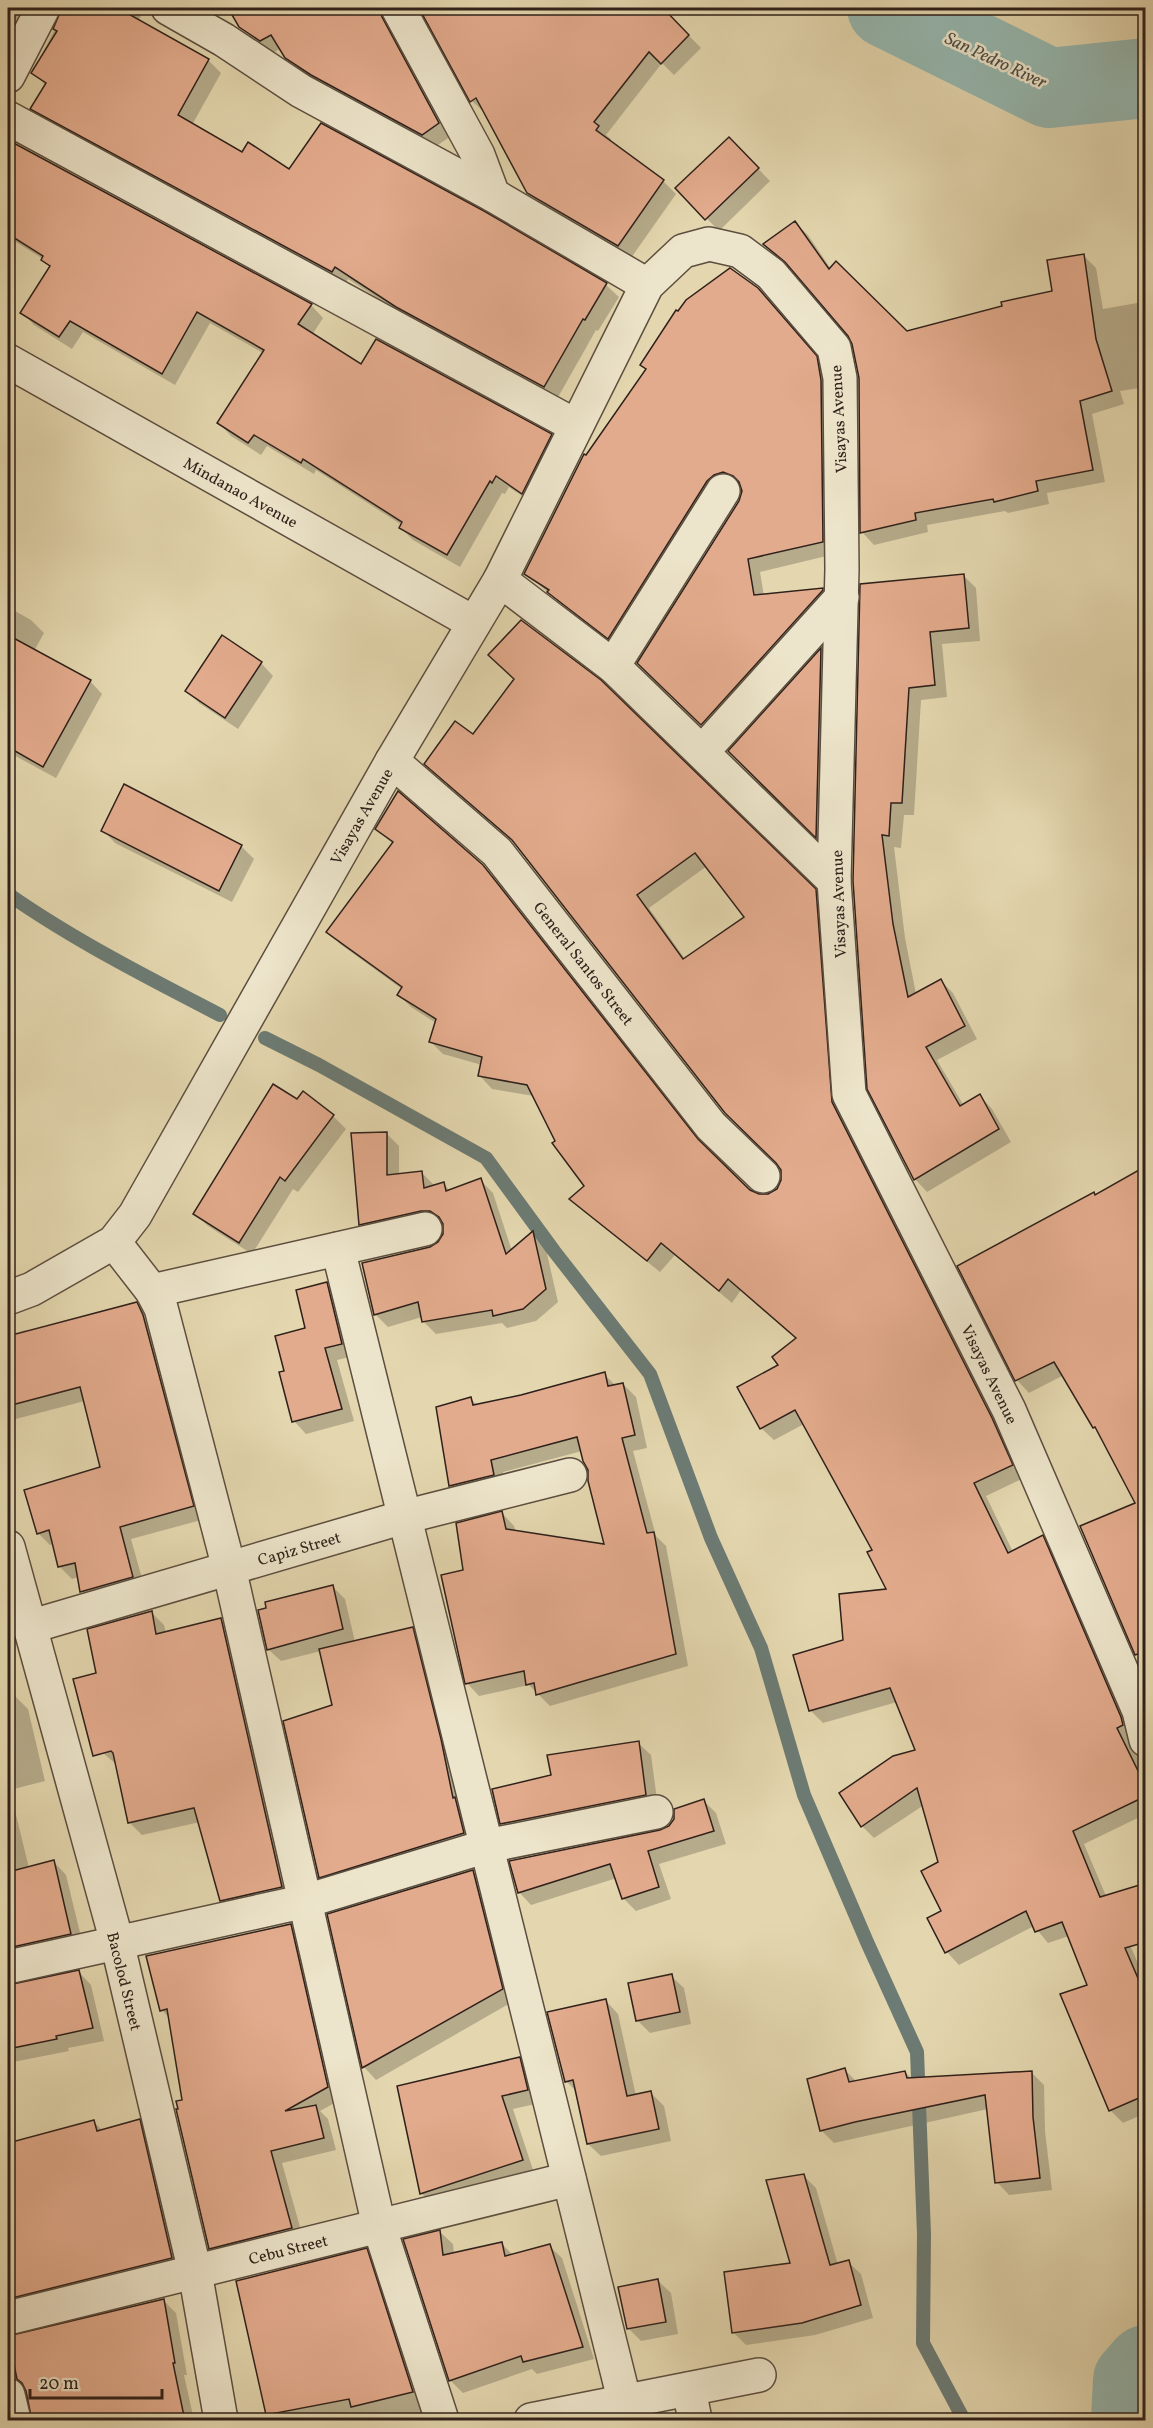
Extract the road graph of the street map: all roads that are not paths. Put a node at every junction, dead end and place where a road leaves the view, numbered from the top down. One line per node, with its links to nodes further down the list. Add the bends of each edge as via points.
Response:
1 (43, 8): 6 (street)
2 (168, 8): 5 (street)
3 (207, 8): 5 (street)
4 (398, 8): 8 (street, via 478,155)
5 (224, 40): 8 (street, via 301,91)
6 (8, 76)
7 (8, 118): 11 (street)
8 (493, 195): 9 (street)
9 (647, 285): 11 (street, Visayas Avenue); 14 (street, Visayas Avenue, via 683,251 709,244 740,251 771,274 834,348 840,378)
10 (8, 361): 15 (street, Mindanao Avenue)
11 (576, 426): 13 (street, Visayas Avenue)
12 (723, 490): 16 (street)
13 (500, 580): 15 (street, Visayas Avenue); 16 (street)
14 (842, 597): 17 (street); 19 (street, Visayas Avenue)
15 (474, 623): 18 (street, Visayas Avenue)
16 (612, 666): 17 (street)
17 (702, 752): 19 (street)
18 (392, 761): 20 (street, General Santos Street, via 498,852 711,1126); 22 (street, Visayas Avenue, via 135,1215)
19 (834, 881): 31 (street, Visayas Avenue, via 849,1094 1009,1410 1139,1711)
20 (763, 1176)
21 (425, 1229): 23 (street)
22 (114, 1242): 24 (street); 25 (street, Visayas Avenue, via 32,1289)
23 (338, 1249): 24 (street); 27 (street)
24 (152, 1291): 29 (street, via 161,1308)
25 (8, 1298)
26 (570, 1475): 27 (street, Capiz Street)
27 (405, 1517): 29 (street, Capiz Street); 33 (street)
28 (8, 1548): 30 (street, Bacolod Street)
29 (229, 1568): 30 (street, Capiz Street); 34 (street)
30 (29, 1627): 35 (street, Bacolod Street)
31 (1146, 1740)
32 (656, 1812): 33 (street)
33 (487, 1846): 34 (street); 37 (street)
34 (306, 1901): 35 (street); 38 (street)
35 (117, 1942): 36 (street); 39 (street, Bacolod Street)
36 (8, 1966)
37 (569, 2179): 38 (street, Cebu Street); 43 (street)
38 (379, 2226): 39 (street, Cebu Street); 48 (street)
39 (195, 2272): 40 (street, Cebu Street); 47 (street, Bacolod Street)
40 (8, 2318)
41 (759, 2375): 44 (street)
42 (8, 2395): 46 (street)
43 (625, 2403): 44 (street); 45 (street)
44 (692, 2405)
45 (532, 2420)
46 (14, 2421)
47 (221, 2421)
48 (442, 2421)

